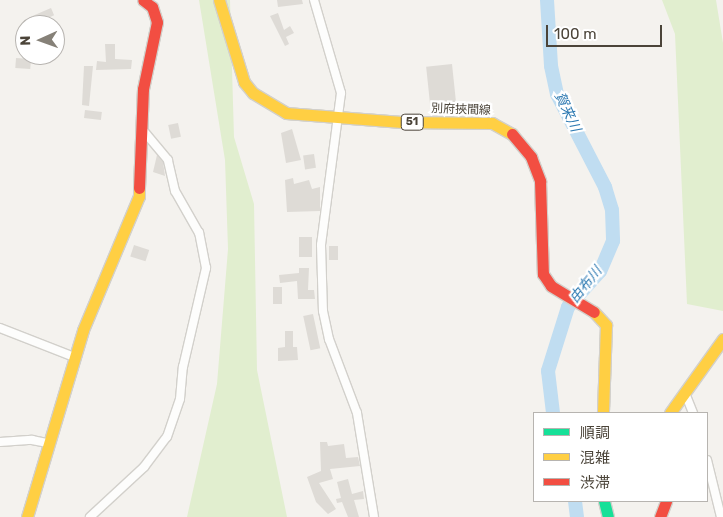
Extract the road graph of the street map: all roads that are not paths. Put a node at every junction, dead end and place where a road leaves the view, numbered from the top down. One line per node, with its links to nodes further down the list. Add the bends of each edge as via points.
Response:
1 (143, 0): 5 (main road, via 152,7 158,22 143,89)
2 (218, 0): 4 (main road, 別府挾間線 / 51, via 241,74 253,93 294,115)
3 (314, 0): 4 (street, via 341,93)
4 (340, 117): 10 (main road, 別府挾間線 / 51, via 402,122 492,123 513,134 531,157 540,181 542,269 551,286 600,315 607,332); 20 (street, via 324,221 320,276 329,339 357,414)
5 (142, 130): 8 (main road, via 139,196); 19 (street, via 168,160 175,191 199,233 206,268 183,367 180,399 167,437 144,467)
6 (0, 328): 8 (street)
7 (723, 339): 9 (main road)
8 (74, 357): 14 (main road)
9 (685, 393): 11 (main road); 12 (street)
10 (603, 412)
11 (671, 412)
12 (693, 412)
13 (0, 442): 14 (street, via 32,440)
14 (48, 443): 18 (main road)
15 (708, 464): 23 (street)
16 (604, 502): 21 (main road)
17 (666, 502): 22 (main road)
18 (27, 517)
19 (90, 517)
20 (374, 517)
21 (608, 517)
22 (660, 517)
23 (721, 517)

